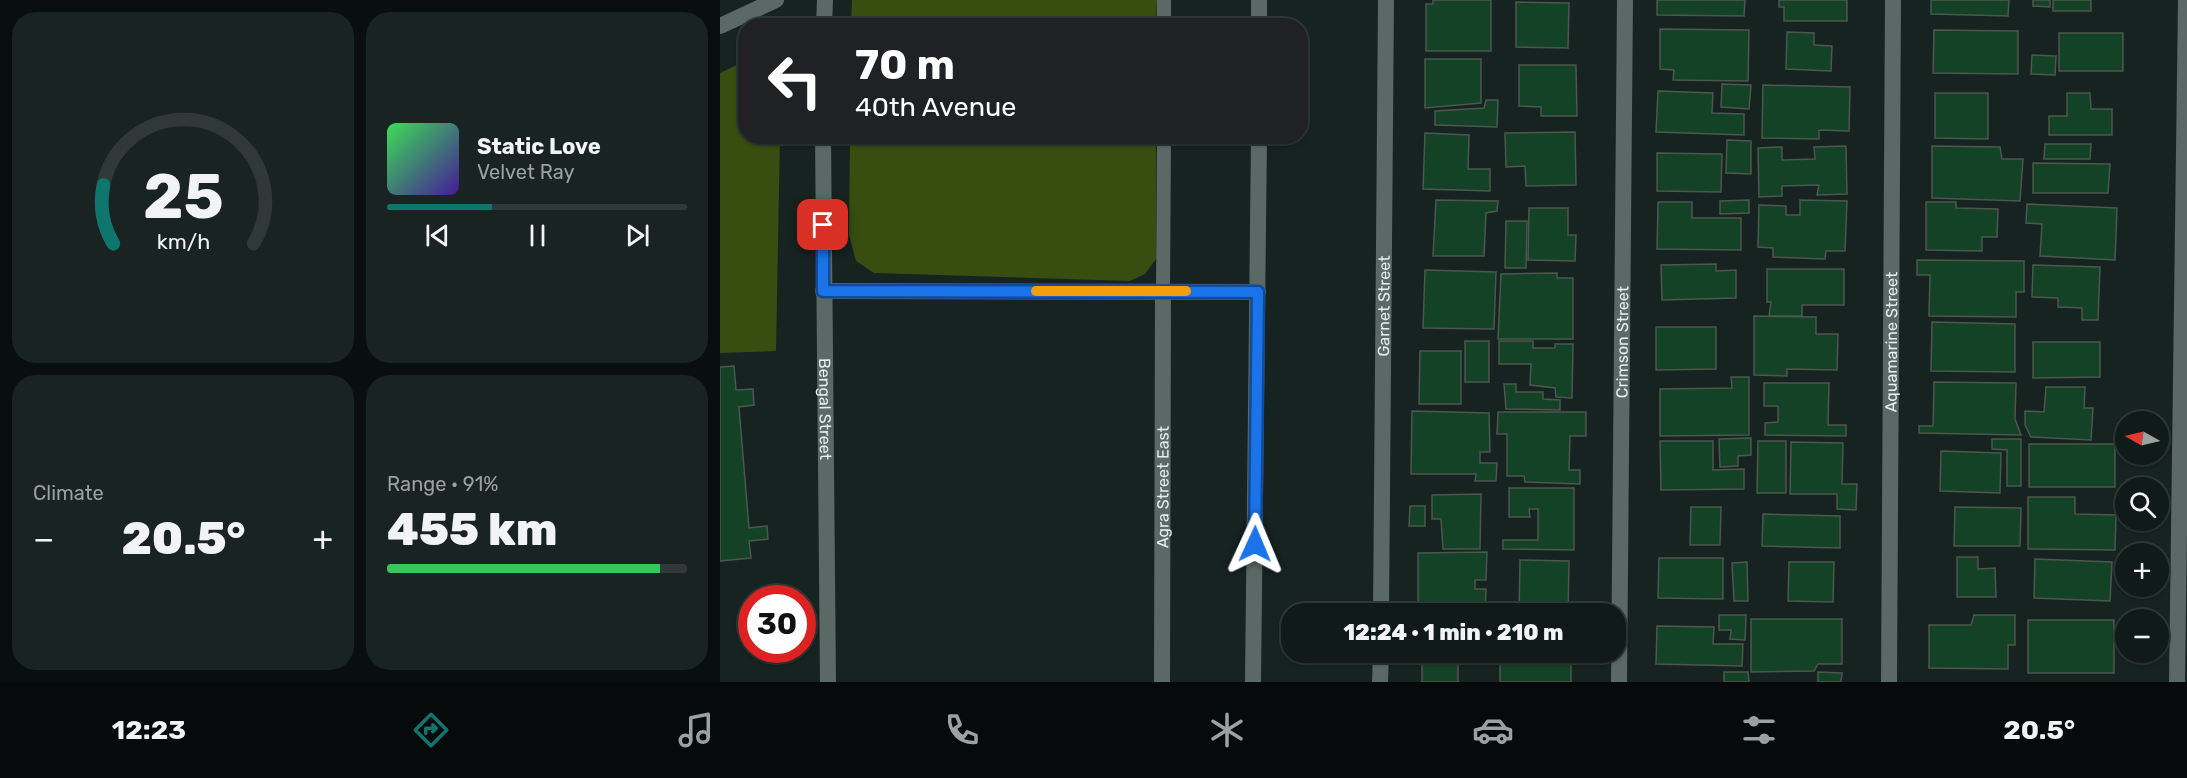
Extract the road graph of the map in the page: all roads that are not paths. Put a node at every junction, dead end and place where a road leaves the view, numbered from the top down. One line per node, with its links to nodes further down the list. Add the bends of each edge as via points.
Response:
1 (776, 0): 9 (street)
2 (825, 0): 10 (street)
3 (1164, 0): 11 (lane)
4 (1259, 0): 12 (street)
5 (1386, 0): 21 (street, Garnet Street)
6 (1625, 0): 27 (street, Crimson Street)
7 (1893, 0): 28 (street, Aquamarine Street)
8 (2186, 0): 20 (street)
9 (755, 4): 13 (street)
10 (824, 18)
11 (1164, 18)
12 (1259, 18)
13 (720, 26)
14 (823, 144): 17 (street, Bengal Street)
15 (1164, 144): 18 (lane)
16 (1259, 144): 19 (street)
17 (823, 291): 18 (street); 23 (street, Bengal Street)
18 (1163, 291): 19 (street); 24 (street, Agra Street East)
19 (1258, 292): 25 (street)
20 (2183, 475): 29 (street)
21 (1381, 603)
22 (1381, 663): 26 (street)
23 (828, 682)
24 (1162, 682)
25 (1253, 682)
26 (1380, 682)
27 (1619, 682)
28 (1889, 682)
29 (2177, 682)

